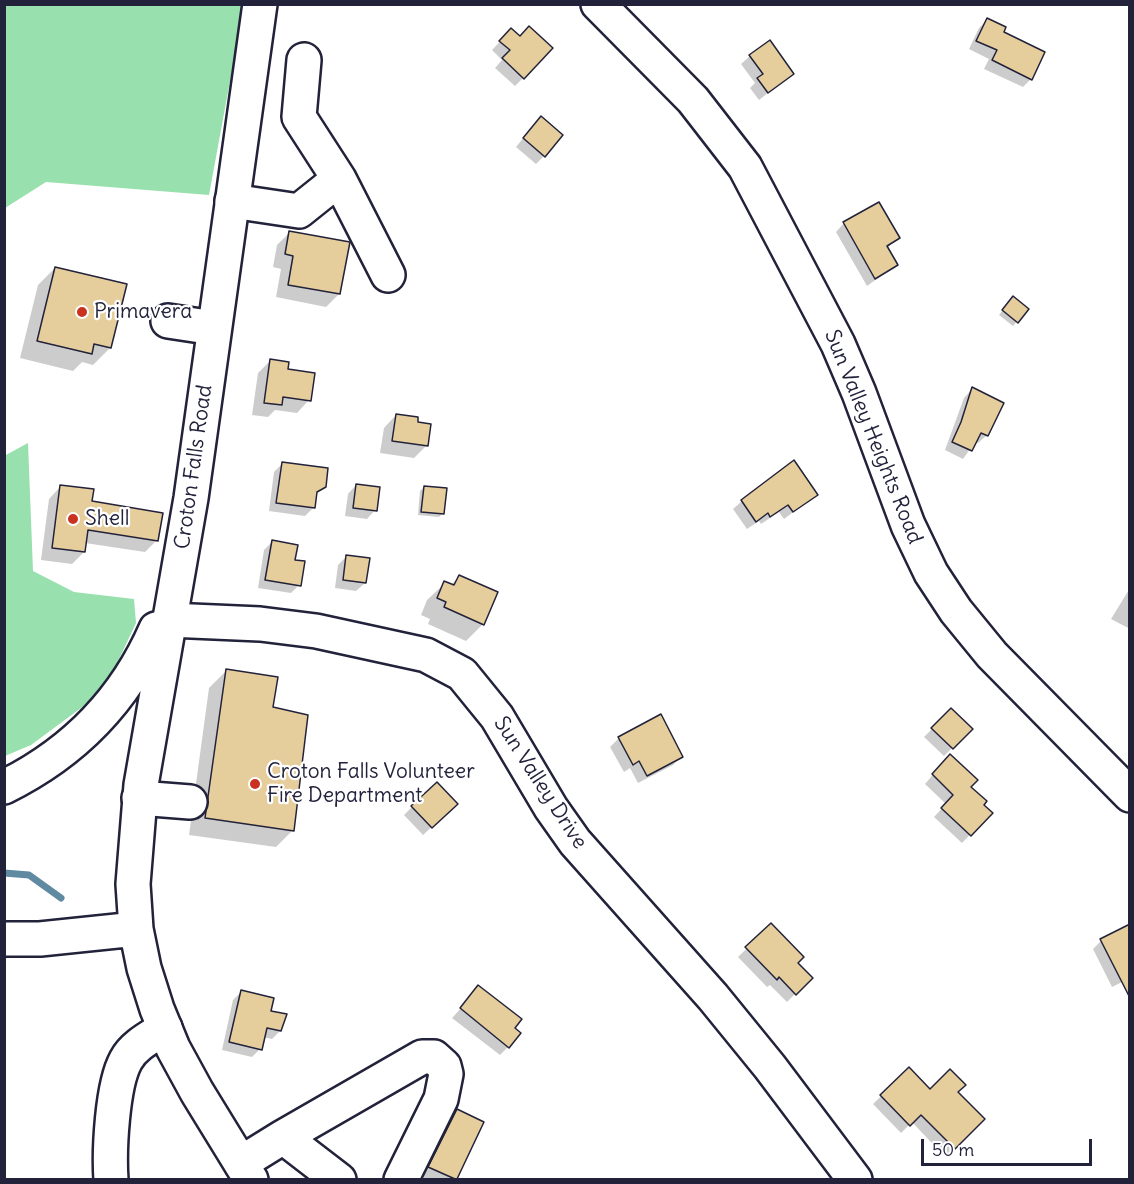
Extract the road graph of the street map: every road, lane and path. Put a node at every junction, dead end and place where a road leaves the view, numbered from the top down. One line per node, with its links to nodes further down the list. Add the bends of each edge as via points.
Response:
1 (260, 4): 5 (street, Croton Falls Road)
2 (598, 4): 12 (street, Sun Valley Heights Road, via 693,100 745,167 838,344 908,525 931,573 956,611 992,655)
3 (304, 60): 4 (street, via 299,117)
4 (339, 179): 5 (street, via 299,211); 6 (street)
5 (232, 201): 8 (street, Croton Falls Road)
6 (388, 274)
7 (168, 321): 8 (street)
8 (214, 328): 9 (street, Croton Falls Road)
9 (178, 571): 10 (street, Croton Falls Road); 11 (street, via 155,631 135,671 112,704 55,757)
10 (169, 620): 13 (street, Croton Falls Road); 23 (street, Sun Valley Drive, via 316,631 426,655 462,674 497,717 576,842 713,997)
11 (4, 788)
12 (1130, 795)
13 (139, 798): 14 (street); 15 (street, Croton Falls Road, via 133,884)
14 (190, 802)
15 (136, 929): 16 (street); 17 (street, Croton Falls Road, via 144,968)
16 (4, 939)
17 (165, 1028): 19 (street, Croton Falls Road, via 197,1092); 20 (street, via 136,1047 126,1060 118,1084)
18 (283, 1137): 19 (street); 21 (street); 22 (street, via 422,1058 434,1057 444,1066 445,1086)
19 (246, 1172)
20 (111, 1179)
21 (339, 1179)
22 (401, 1179)
23 (855, 1179)

